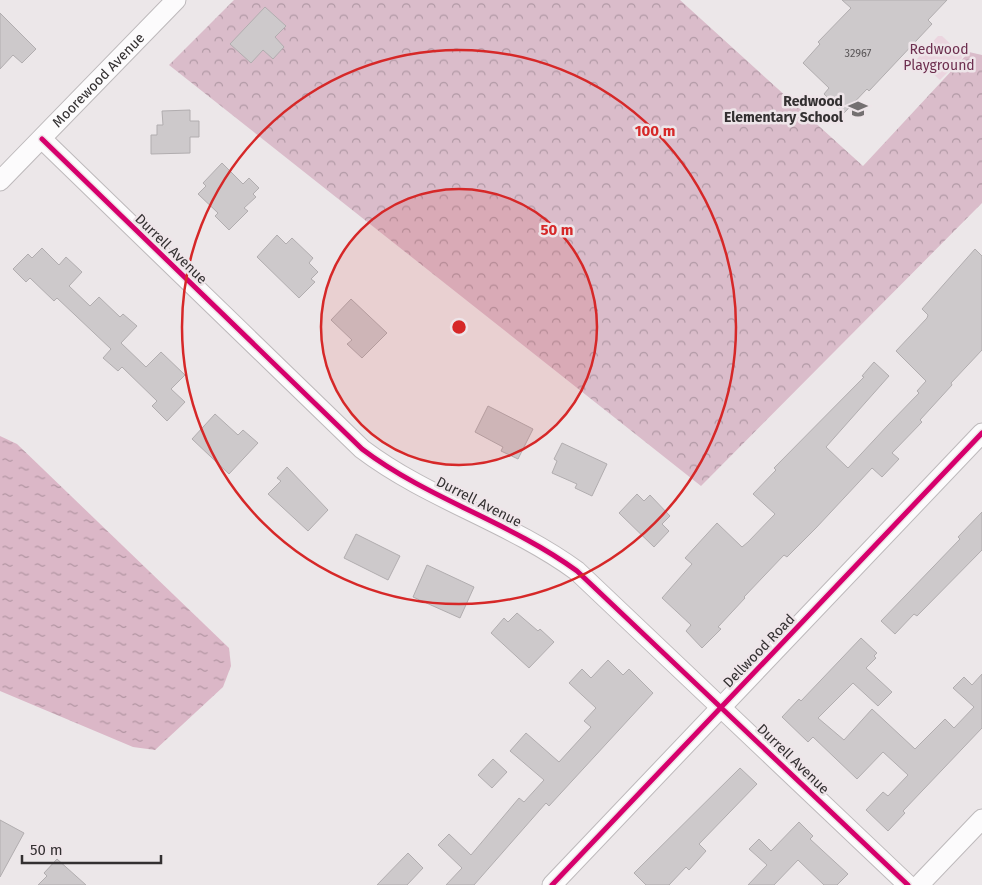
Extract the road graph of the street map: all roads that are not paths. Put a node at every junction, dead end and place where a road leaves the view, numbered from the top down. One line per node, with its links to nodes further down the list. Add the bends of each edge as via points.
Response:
1 (176, 0): 2 (street, Moorewood Avenue)
2 (42, 138): 3 (street, Moorewood Avenue); 5 (street, Durrell Avenue, via 362,449 401,476 527,539 577,571)
3 (0, 181)
4 (982, 433): 5 (street, Dellwood Road)
5 (721, 706): 7 (street, Dellwood Road); 8 (street, Durrell Avenue)
6 (982, 819): 9 (street)
7 (552, 885)
8 (908, 885)
9 (919, 885)

